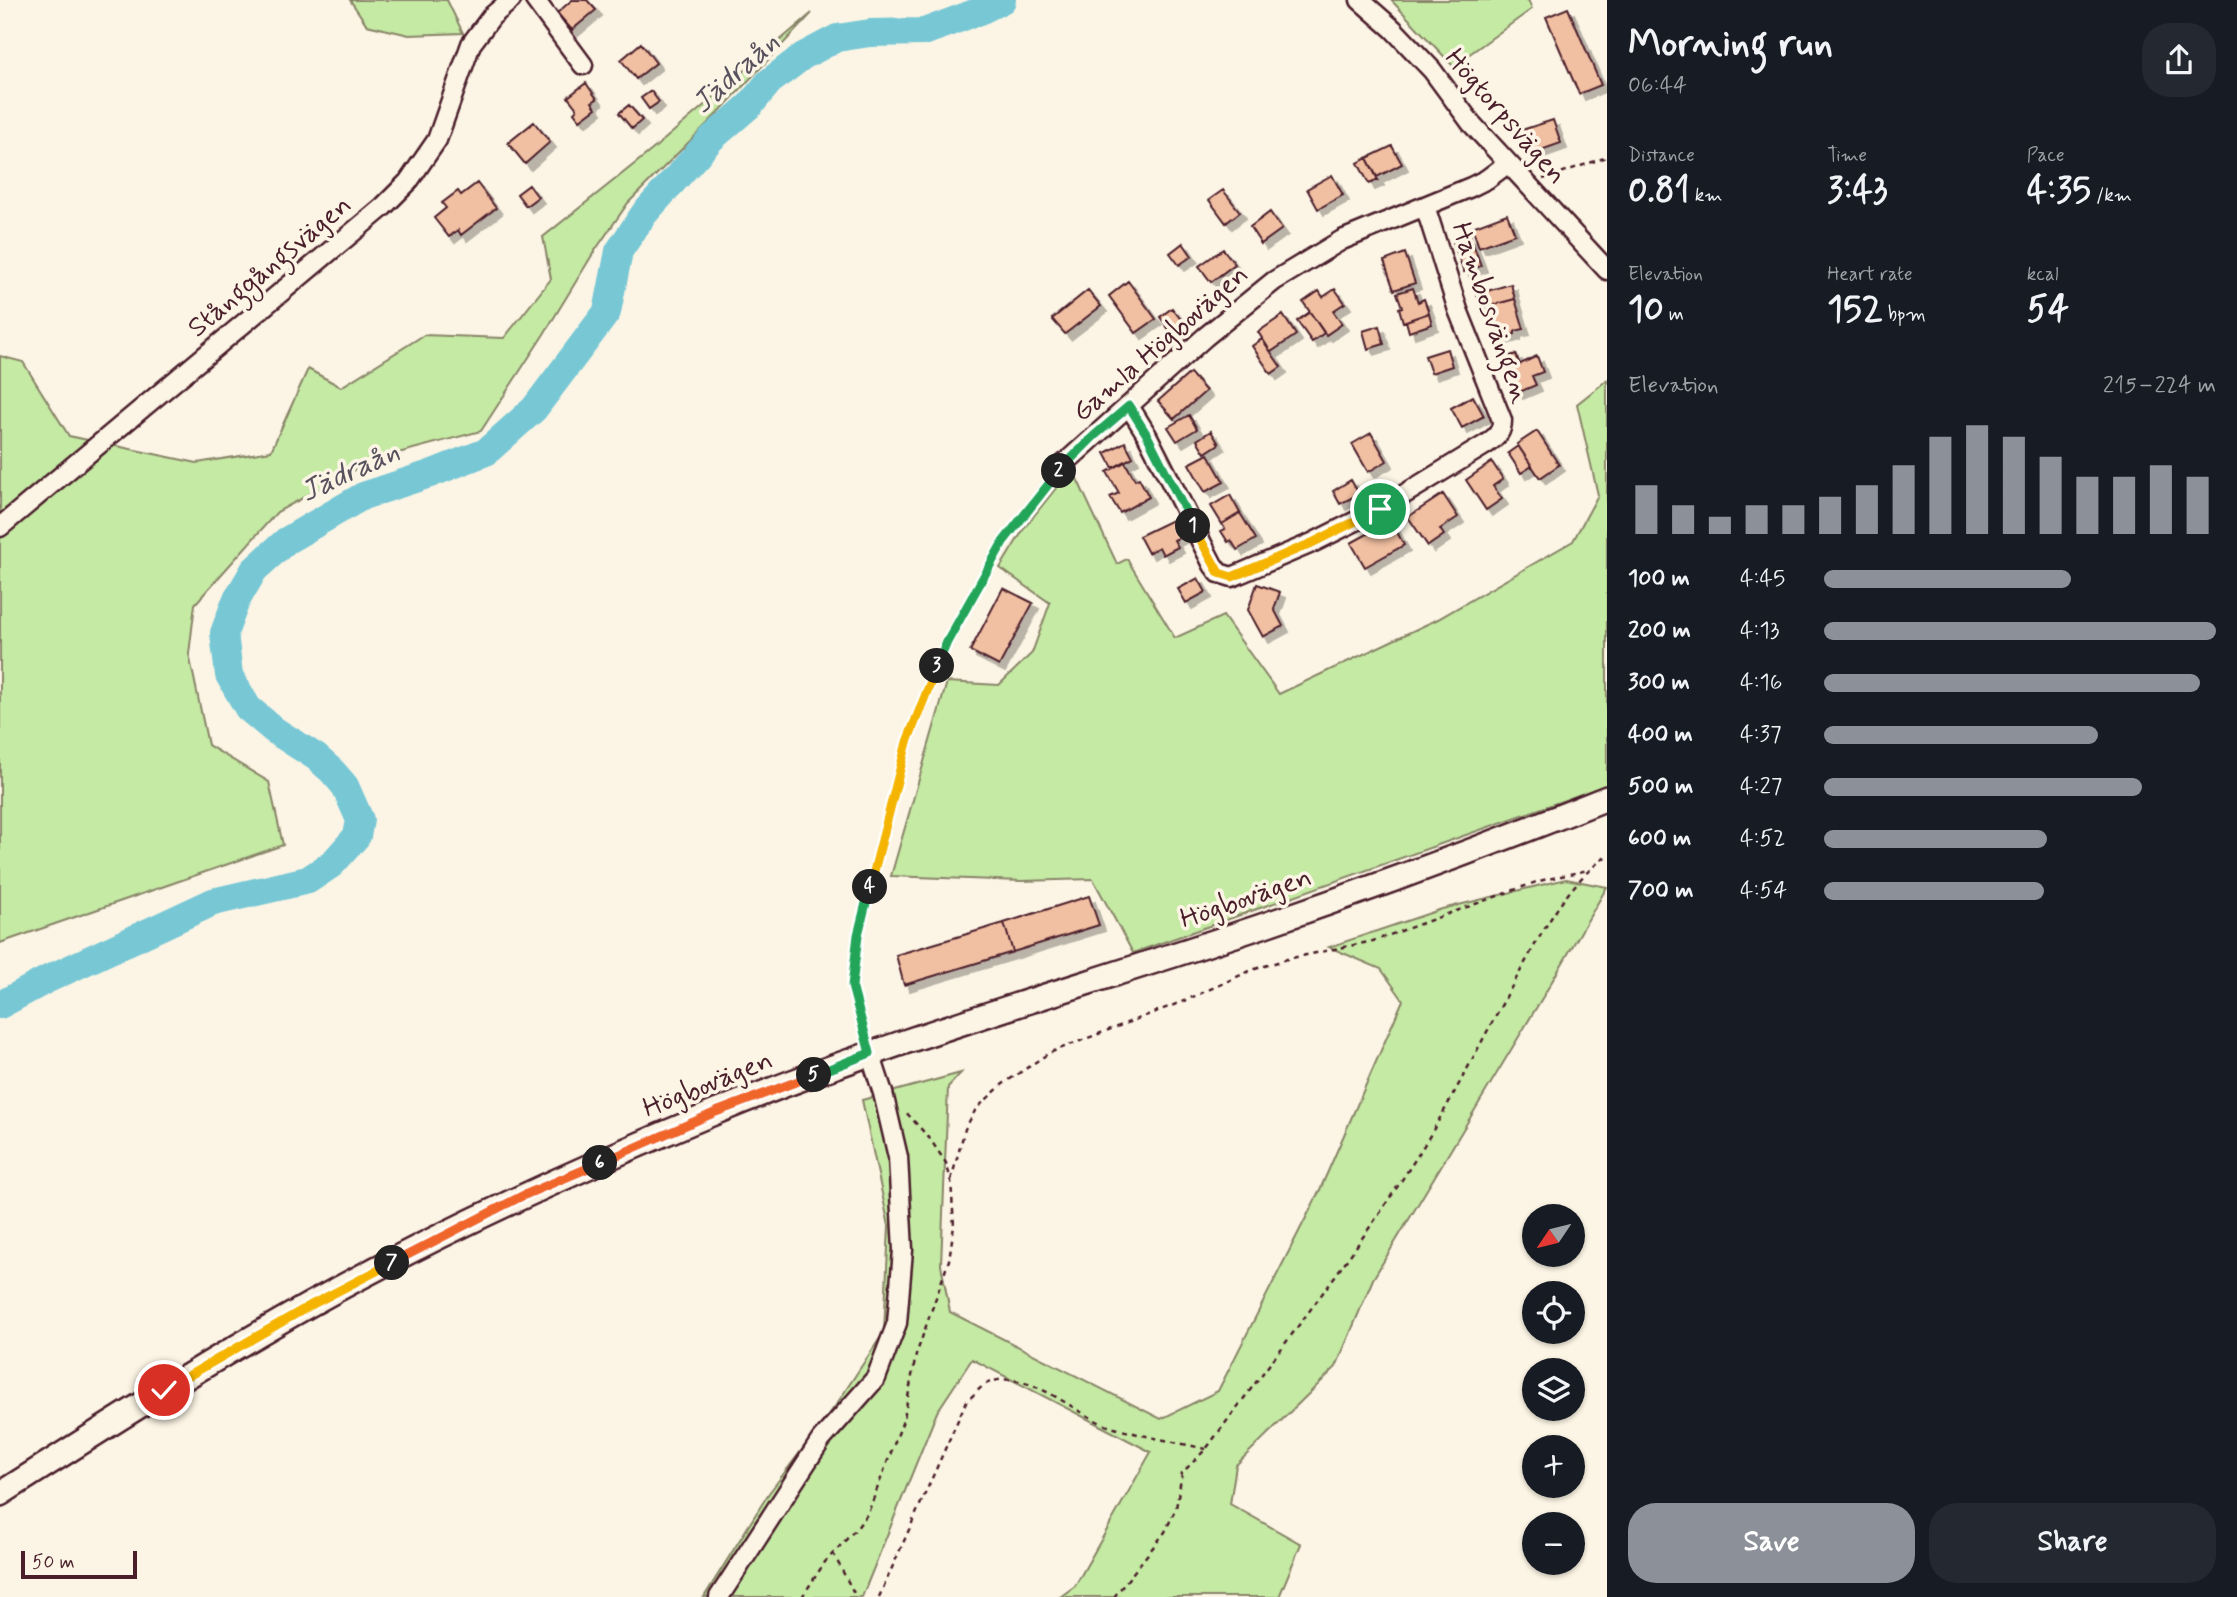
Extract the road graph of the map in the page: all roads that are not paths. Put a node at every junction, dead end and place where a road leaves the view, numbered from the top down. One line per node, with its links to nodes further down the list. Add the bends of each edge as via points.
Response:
1 (511, 0): 11 (street, Stånggångsvägen, via 471,44 437,140 408,182)
2 (535, 0): 4 (street)
3 (1360, 0): 5 (street, Högtorpsvägen, via 1432,70)
4 (583, 65)
5 (1507, 164): 6 (street, Gamla Högbovägen, via 1487,179); 7 (street, Högtorpsvägen)
6 (1425, 206): 9 (street, Gamla Högbovägen, via 1342,240 1274,281); 9 (street, Hambosvängen, via 1458,310 1502,420 1498,435 1485,445 1380,509 1312,543 1224,577 1213,565)
7 (1600, 251): 8 (street, Högtorpsvägen)
8 (1607, 271)
9 (1129, 406): 10 (street, Gamla Högbovägen)
10 (1065, 463)
11 (0, 527)
12 (1607, 798): 13 (main road, Högbovägen, via 1259,927)
13 (870, 1053): 14 (main road, Högbovägen, via 716,1112 522,1196 313,1304); 15 (street, via 898,1157 902,1250 898,1323 876,1378 821,1440)
14 (0, 1493)
15 (719, 1597)

